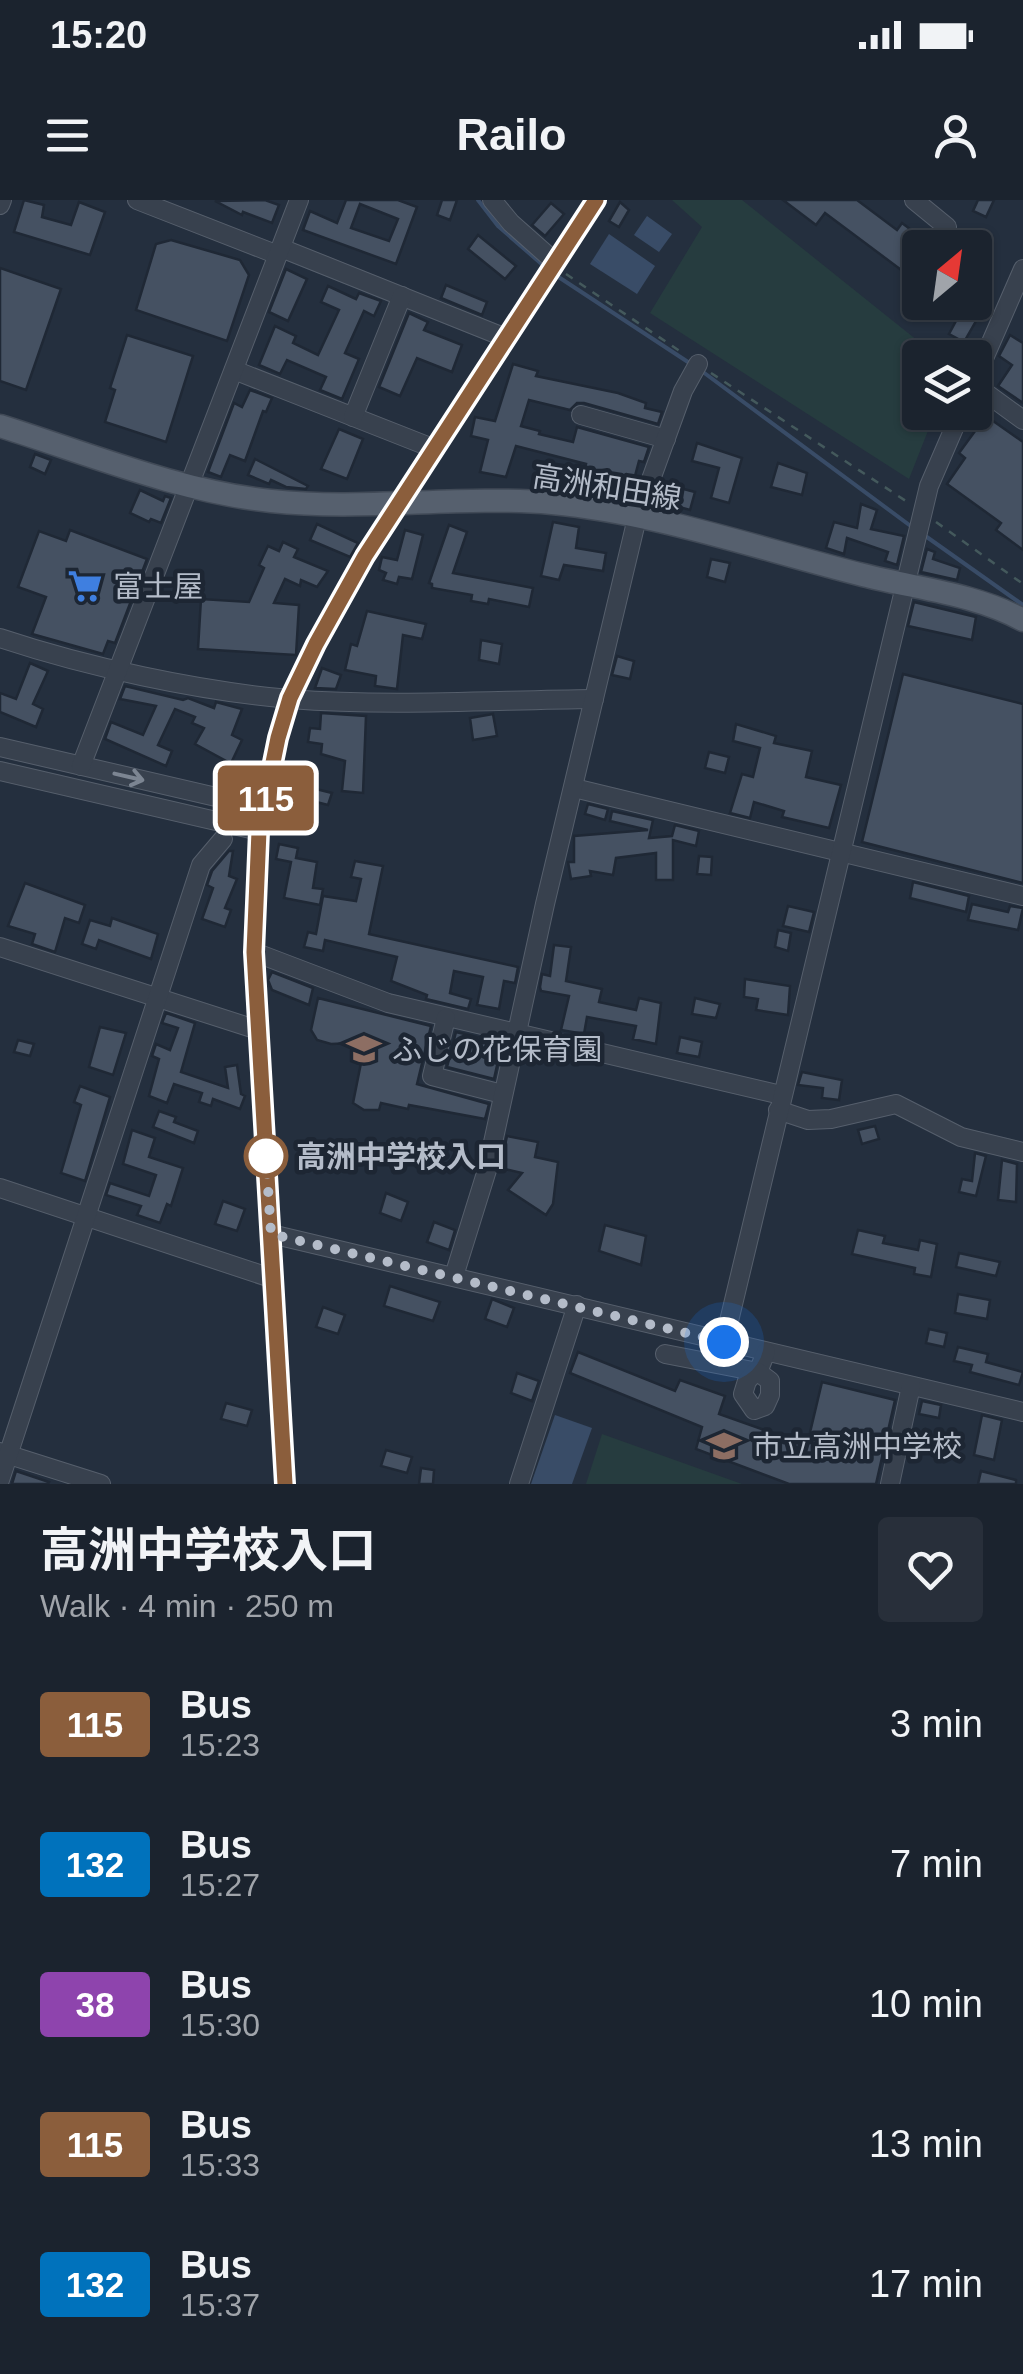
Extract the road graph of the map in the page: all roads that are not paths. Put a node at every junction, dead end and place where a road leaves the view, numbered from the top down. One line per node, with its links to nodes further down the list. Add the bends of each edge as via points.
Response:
1 (137, 200): 7 (street)
2 (300, 200): 7 (street)
3 (492, 200): 8 (street)
4 (596, 200): 8 (street)
5 (914, 200): 6 (street)
6 (947, 227)
7 (280, 251): 10 (street); 14 (street)
8 (558, 266): 11 (street)
9 (1023, 269): 12 (street)
10 (402, 296): 11 (street); 17 (street)
11 (506, 338): 22 (street)
12 (992, 342)
13 (698, 364): 21 (street)
14 (234, 370): 17 (street); 23 (street)
15 (992, 395): 18 (street)
16 (581, 415): 21 (street)
17 (352, 417): 22 (street)
18 (1023, 420)
19 (0, 426): 23 (main road, 高洲和田線)
20 (953, 430): 26 (street, via 928,486)
21 (666, 439): 25 (street)
22 (434, 449): 24 (street)
23 (190, 485): 24 (main road, 高洲和田線, via 269,502); 29 (street)
24 (398, 505): 25 (main road, 高洲和田線, via 550,503); 30 (street)
25 (638, 518): 26 (main road, 高洲和田線); 31 (street)
26 (904, 585): 27 (main road, 高洲和田線, via 972,597); 39 (street)
27 (1023, 620)
28 (0, 638): 29 (street)
29 (120, 669): 30 (street); 33 (street)
30 (290, 698): 31 (street); 36 (street)
31 (594, 698): 35 (street)
32 (0, 747): 33 (street)
33 (82, 766): 36 (street, one-way to 36)
34 (0, 771): 37 (street)
35 (574, 788): 39 (street); 46 (street)
36 (264, 808): 37 (street)
37 (259, 831): 42 (street)
38 (223, 839): 43 (street, via 201,865)
39 (840, 853): 40 (street); 48 (street)
40 (1023, 896)
41 (0, 947): 43 (street)
42 (254, 952): 44 (street); 45 (street)
43 (157, 999): 45 (street); 51 (street)
44 (446, 1018): 46 (street); 47 (street, via 432,1076)
45 (258, 1030): 52 (street)
46 (517, 1033): 47 (street); 48 (street)
47 (502, 1094): 53 (street)
48 (779, 1103): 49 (street, via 808,1120 896,1104 962,1137); 56 (street)
49 (1023, 1152)
50 (0, 1188): 51 (street)
51 (86, 1216): 54 (street); 61 (street)
52 (271, 1234): 53 (street); 54 (street)
53 (454, 1276): 55 (street)
54 (274, 1279): 64 (street)
55 (577, 1306): 56 (street); 65 (street)
56 (724, 1342): 57 (street)
57 (766, 1352): 58 (street, via 757,1372); 59 (street)
58 (665, 1354)
59 (911, 1386): 60 (street); 66 (street)
60 (1023, 1412)
61 (4, 1453): 62 (street); 63 (street)
62 (0, 1480)
63 (102, 1484)
64 (285, 1484)
65 (519, 1484)
66 (890, 1484)

